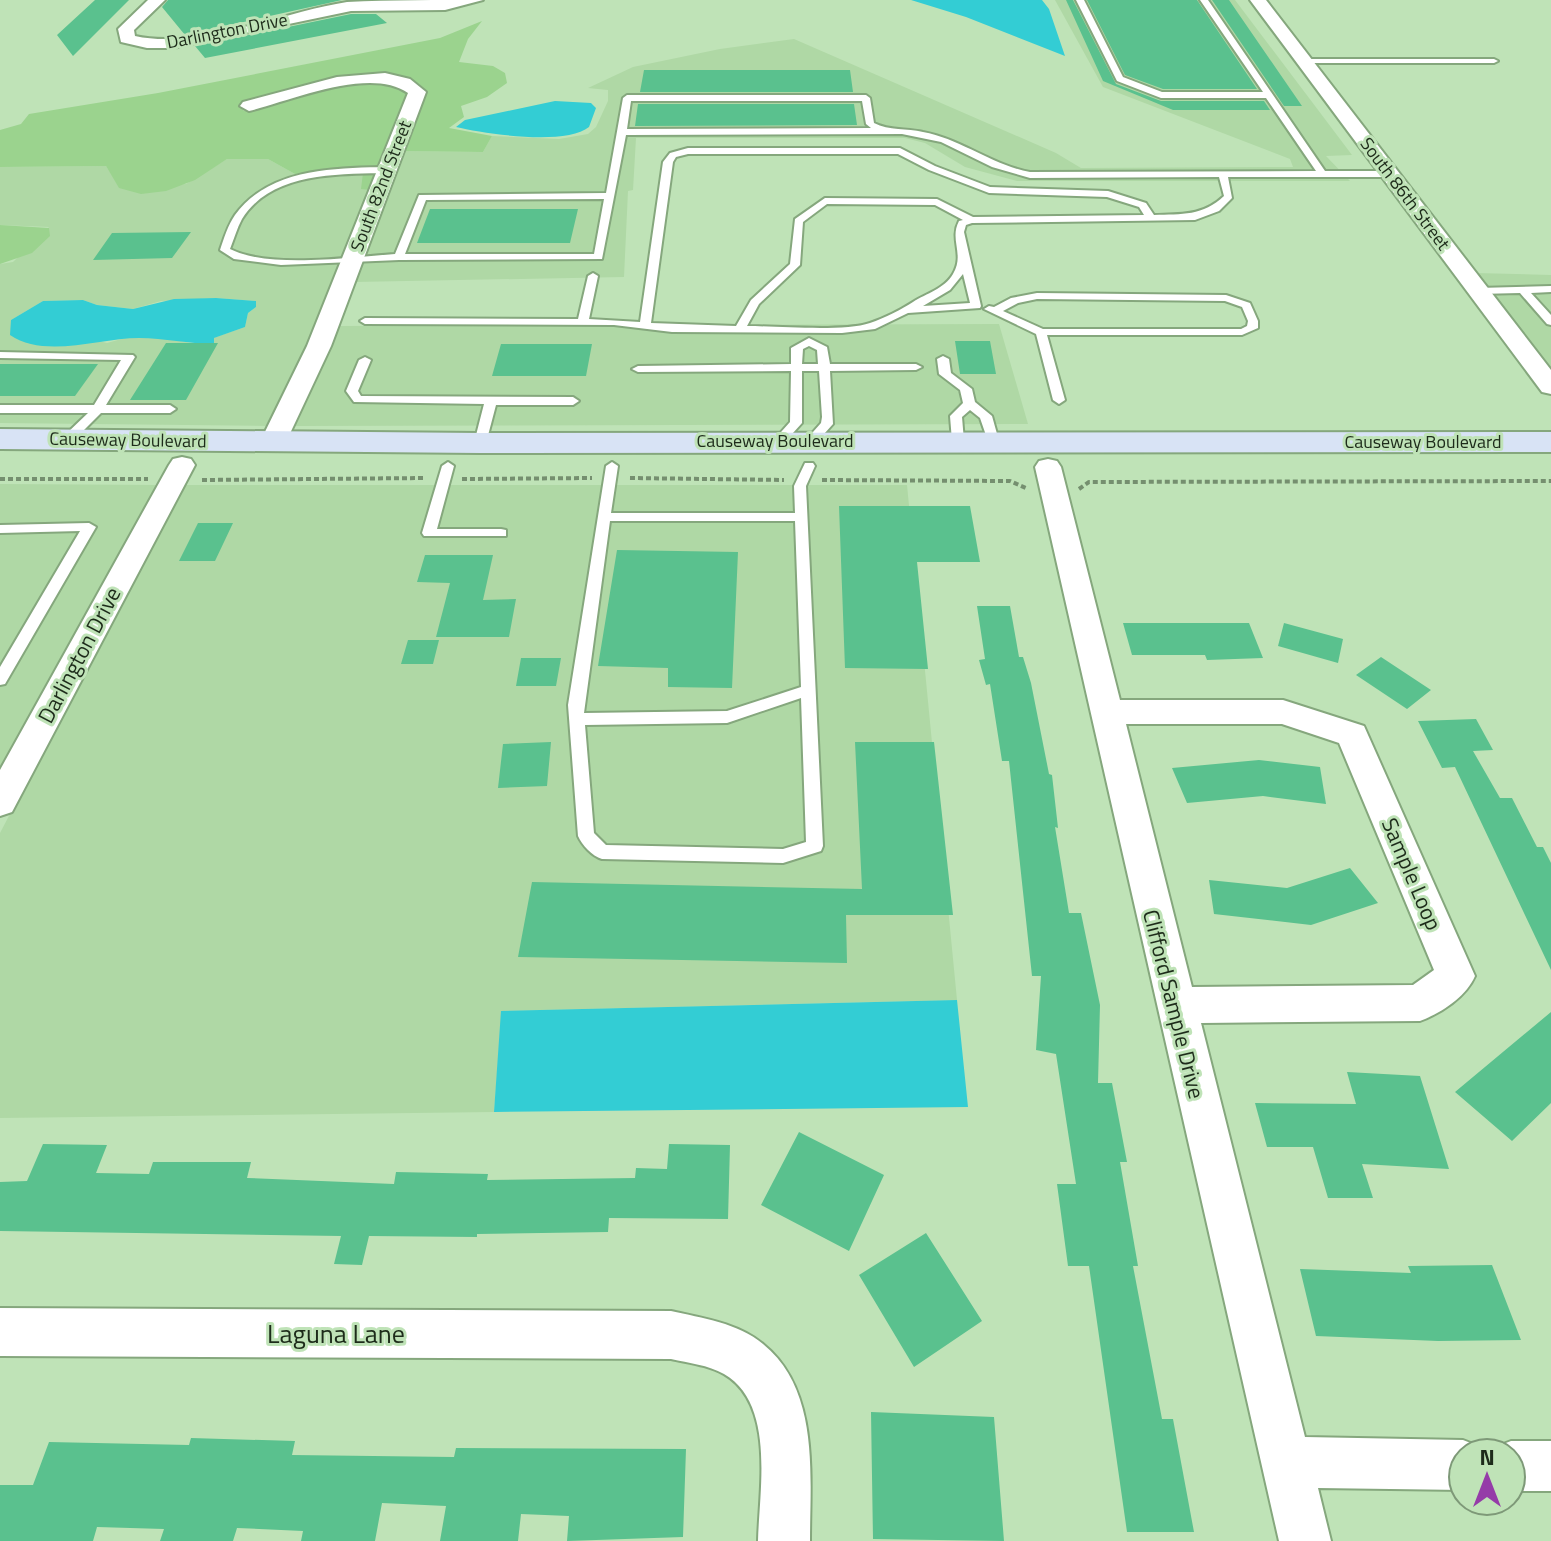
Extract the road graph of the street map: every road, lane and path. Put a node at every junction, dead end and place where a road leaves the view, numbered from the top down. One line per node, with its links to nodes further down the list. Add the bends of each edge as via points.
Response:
1 (157, 0): 2 (street, Darlington Drive, via 126,29 127,39 162,44 351,6)
2 (475, 0)
3 (1080, 0): 8 (lane, via 1120,79 1161,95)
4 (1204, 0): 8 (lane)
5 (1258, 0): 6 (street, South 86th Street)
6 (1304, 61): 7 (lane); 13 (street, South 86th Street)
7 (1494, 61)
8 (1269, 95): 15 (lane)
9 (249, 106): 12 (street, South 82nd Street, via 360,79 410,82 417,92)
10 (882, 131): 11 (lane); 11 (lane, via 870,124 866,98 627,98); 14 (lane, via 939,138 989,166 1030,175)
11 (622, 132): 16 (lane)
12 (387, 170): 21 (street, South 82nd Street); 21 (lane, via 321,172 271,190 240,215 225,250 233,258 258,261)
13 (1390, 174): 15 (lane); 25 (street, South 86th Street)
14 (1223, 175): 15 (lane); 17 (lane, via 1229,196 1216,209 1195,217)
15 (1323, 175)
16 (608, 196): 19 (lane, via 422,197); 19 (lane, via 598,257)
17 (1151, 218): 18 (lane); 32 (lane, via 1143,205 1108,194 989,190 900,151 688,151 668,162)
18 (971, 220): 20 (lane, via 962,223 959,232); 33 (lane, via 937,202 825,201 798,221 795,265 755,302)
19 (399, 257): 21 (lane)
20 (965, 257): 26 (lane); 27 (lane, via 954,283)
21 (352, 261): 56 (street, South 82nd Street)
22 (593, 276): 30 (lane)
23 (1551, 289): 24 (lane)
24 (1523, 290): 25 (lane); 31 (lane)
25 (1478, 291): 43 (street, South 86th Street)
26 (976, 306): 27 (lane); 28 (lane)
27 (906, 310): 35 (lane, via 871,327)
28 (995, 311): 34 (lane); 34 (lane, via 1037,296 1226,298 1246,305 1253,321 1252,328 1242,332)
29 (365, 321): 30 (lane)
30 (583, 321): 32 (lane)
31 (1551, 322)
32 (645, 325): 33 (lane)
33 (739, 330): 35 (lane)
34 (1041, 332): 44 (lane)
35 (809, 336): 40 (lane, via 797,348); 41 (lane, via 823,349)
36 (0, 355): 49 (lane, via 129,357)
37 (943, 359): 47 (lane, via 945,374 966,389)
38 (365, 360): 45 (lane, via 352,391 358,399)
39 (916, 367): 41 (lane)
40 (797, 368): 41 (lane); 42 (lane); 60 (lane)
41 (825, 368): 60 (lane, via 827,424)
42 (638, 369)
43 (1551, 387)
44 (1059, 400)
45 (491, 401): 46 (lane); 59 (lane)
46 (573, 401)
47 (969, 404): 53 (lane, via 956,416); 54 (lane, via 986,416)
48 (0, 409): 49 (lane)
49 (98, 409): 50 (lane); 52 (lane)
50 (170, 409)
51 (0, 439): 52 (main road, Causeway Boulevard)
52 (68, 439): 56 (main road, Causeway Boulevard); 58 (main road, via 42,452)
53 (958, 441): 54 (main road, Causeway Boulevard); 60 (main road, Causeway Boulevard)
54 (993, 441): 55 (main road, Causeway Boulevard)
55 (1122, 441): 57 (main road, Causeway Boulevard); 60 (main road, via 1102,451 1055,455 838,455)
56 (273, 442): 59 (main road, Causeway Boulevard)
57 (1551, 442)
58 (0, 453)
59 (492, 454): 60 (main road, via 765,455); 63 (main road, Causeway Boulevard); 64 (main road, Causeway Boulevard); 65 (main road, via 202,457)
60 (802, 462): 64 (main road, Causeway Boulevard); 64 (path); 67 (main road, Causeway Boulevard); 67 (path); 71 (lane)
61 (0, 466): 65 (main road, Causeway Boulevard)
62 (1551, 469): 67 (main road, Causeway Boulevard)
63 (447, 474): 64 (path); 65 (main road, Causeway Boulevard); 65 (path); 73 (lane, via 429,533)
64 (613, 474): 70 (lane)
65 (178, 475): 66 (path); 78 (street, Darlington Drive)
66 (0, 479)
67 (1040, 480): 76 (street, Clifford Sample Drive)
68 (1551, 481): 69 (path, via 1089,482)
69 (1073, 497)
70 (604, 517): 71 (lane); 77 (lane)
71 (801, 517): 75 (lane)
72 (0, 529): 74 (lane, via 89,527)
73 (501, 533)
74 (0, 680)
75 (808, 690): 77 (lane, via 727,717); 77 (lane, via 815,846 783,856 602,852 586,836)
76 (1105, 712): 79 (street, Clifford Sample Drive); 79 (street, Sample Loop, via 1283,712 1352,735 1456,976 1420,1003)
77 (577, 719)
78 (0, 802)
79 (1174, 1005): 81 (street, Clifford Sample Drive)
80 (0, 1332): 85 (street, Laguna Lane, via 705,1339 736,1352 774,1391 783,1441)
81 (1285, 1462): 82 (street); 86 (street, Clifford Sample Drive)
82 (1447, 1465)
83 (1527, 1466): 84 (street)
84 (1551, 1466)
85 (784, 1541)
86 (1305, 1541)

